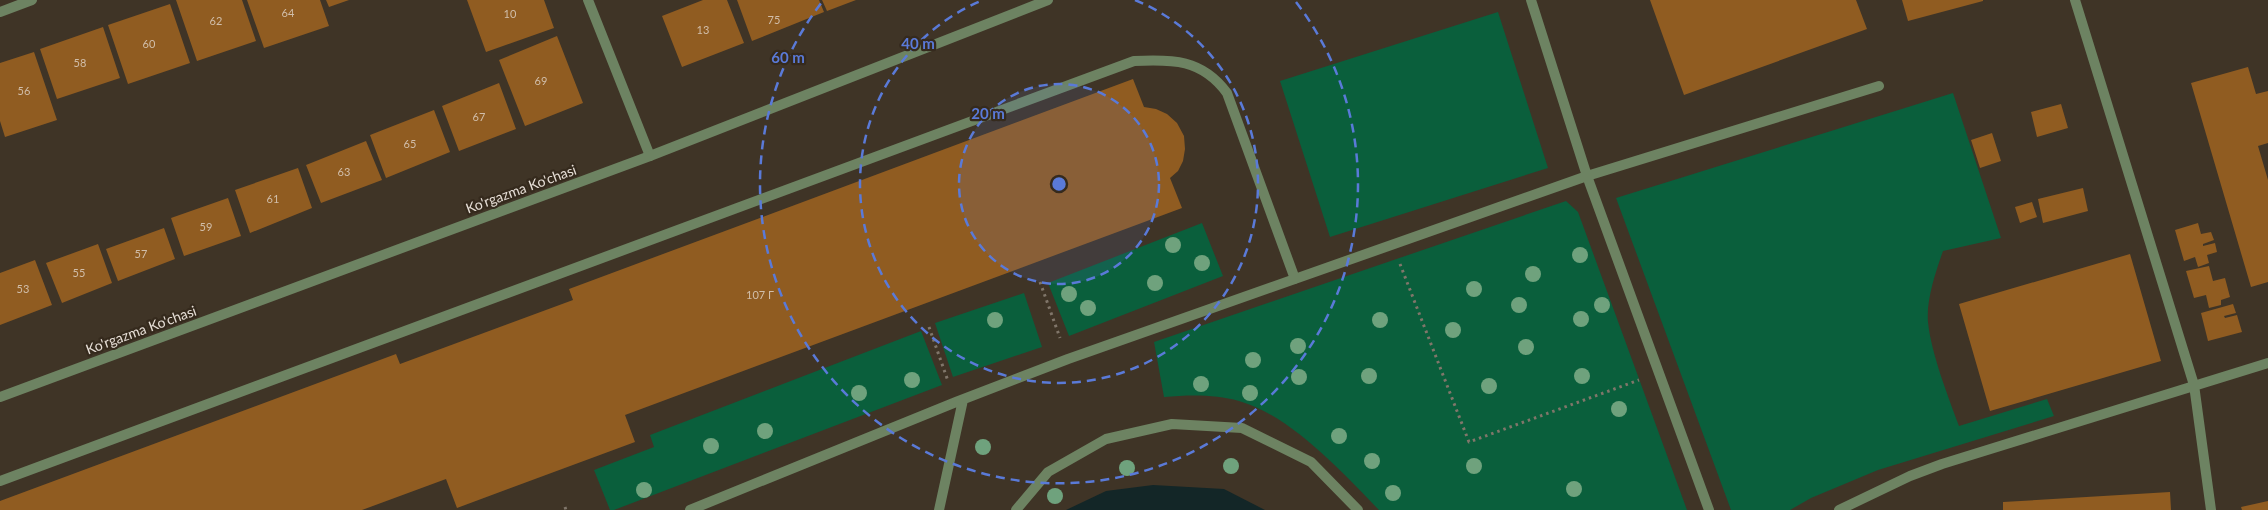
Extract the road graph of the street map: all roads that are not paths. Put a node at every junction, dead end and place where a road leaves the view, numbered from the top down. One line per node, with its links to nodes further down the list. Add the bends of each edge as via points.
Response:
1 (32, 0): 6 (street)
2 (588, 0): 8 (street)
3 (1048, 0): 8 (street, Ko'rgazma Ko'chasi)
4 (1531, 0): 9 (street)
5 (2075, 0): 12 (street)
6 (0, 12)
7 (1879, 86): 9 (street)
8 (650, 156): 13 (street, Ko'rgazma Ko'chasi)
9 (1587, 176): 10 (street); 20 (street)
10 (1295, 279): 14 (street); 15 (street, via 1222,86 1216,78 1177,60 1134,61)
11 (2268, 363): 12 (street)
12 (2194, 385): 21 (street, via 1942,464); 22 (street)
13 (0, 397)
14 (959, 401): 16 (street); 17 (street)
15 (0, 481)
16 (690, 510)
17 (939, 510)
18 (1016, 510): 19 (street, via 1048,472 1106,439 1172,424 1242,428 1311,462)
19 (1358, 510)
20 (1710, 510)
21 (1839, 510)
22 (2211, 510)

